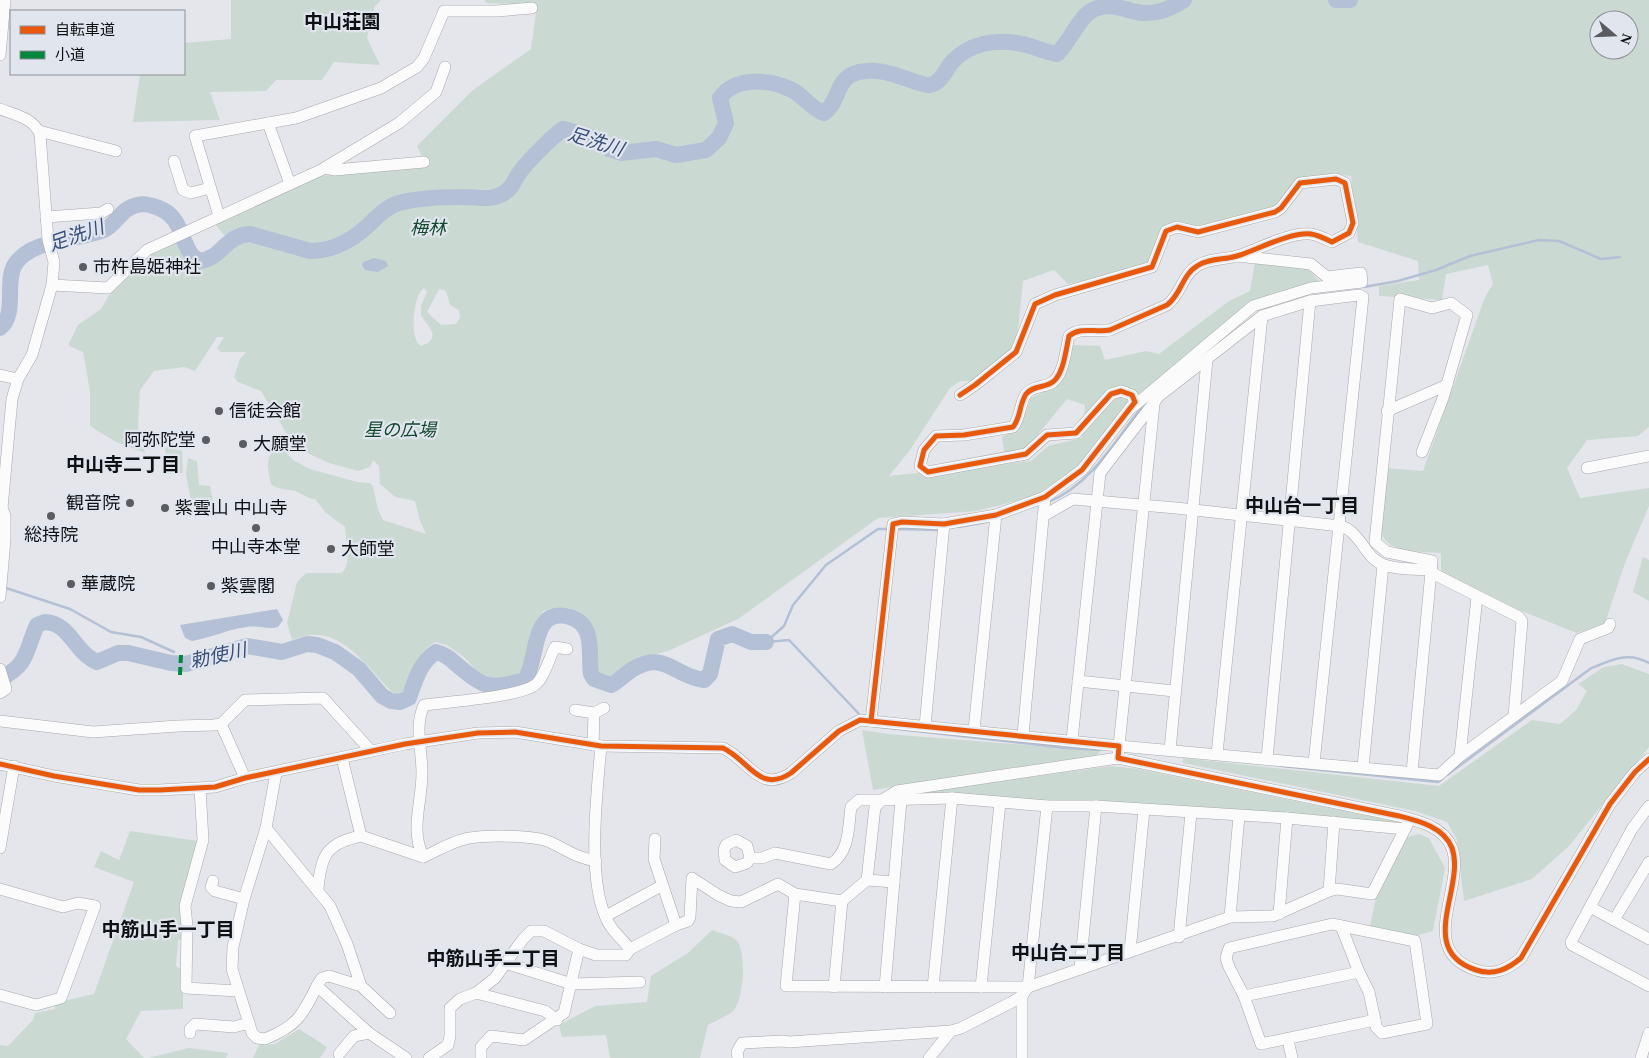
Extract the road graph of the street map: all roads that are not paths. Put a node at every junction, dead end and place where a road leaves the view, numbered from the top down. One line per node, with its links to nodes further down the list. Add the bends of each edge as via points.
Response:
1 (5, 2): 3 (street)
2 (532, 8): 6 (street, via 444,11 424,58 404,76 353,100)
3 (0, 55)
4 (445, 66): 11 (street, via 436,92 399,123)
5 (0, 109): 7 (street, via 27,119)
6 (268, 123): 12 (street); 13 (street, via 195,136)
7 (39, 131): 8 (street); 16 (street)
8 (116, 151)
9 (174, 161): 13 (street, via 183,190 191,193)
10 (424, 162): 11 (street, via 335,170)
11 (325, 168): 12 (street)
12 (290, 184): 15 (street)
13 (210, 188): 15 (street)
14 (108, 209): 16 (street, via 101,214)
15 (219, 216): 19 (street, via 147,250 108,288)
16 (46, 217): 19 (street, via 54,262)
17 (1237, 256): 18 (street, via 1311,264 1327,277 1361,273); 27 (street, via 1262,245 1304,235 1311,234 1332,242 1349,233 1353,223 1345,183 1336,179 1300,184 1282,208 1275,212 1198,232 1177,227 1166,231 1152,267 1055,295 1036,304 1016,352); 29 (street, via 1196,266 1167,305 1110,330 1083,330 1068,336 1060,371 1054,382 1026,394 1013,427 936,436 924,450 920,466 928,472 1026,454 1047,435 1076,434 1111,394 1121,390 1132,394)
18 (1362, 282): 20 (street); 29 (street, via 1311,288 1253,306)
19 (52, 285): 25 (street, via 32,355)
20 (1363, 298): 21 (street, via 1359,295); 45 (street)
21 (1310, 301): 22 (street); 43 (street)
22 (1262, 316): 23 (street); 41 (street)
23 (1207, 360): 28 (street, via 1159,396); 39 (street)
24 (0, 375): 25 (street)
25 (18, 379): 33 (street)
26 (1446, 385): 30 (street); 30 (street, via 1467,315 1451,303 1432,308 1400,299); 31 (street)
27 (960, 395)
28 (1154, 404): 36 (street, via 1100,473); 38 (street)
29 (1134, 406): 35 (street, via 1082,470)
30 (1387, 411): 47 (street, via 1375,542 1388,552 1432,561)
31 (1422, 452)
32 (1649, 456): 34 (street)
33 (4, 457): 37 (street)
34 (1587, 468)
35 (1045, 497): 40 (street); 42 (street)
36 (1096, 501): 38 (street); 42 (street, via 1073,499); 54 (street)
37 (1, 505): 48 (street, via 5,539)
38 (1145, 506): 39 (street); 55 (street)
39 (1193, 510): 41 (street); 56 (street)
40 (996, 515): 44 (street); 64 (street)
41 (1241, 515): 43 (street); 72 (street)
42 (1043, 516): 65 (street)
43 (1291, 520): 45 (street); 76 (street)
44 (944, 524): 60 (street, via 893,524); 63 (street)
45 (1340, 526): 46 (street, via 1348,528); 78 (street)
46 (1383, 565): 47 (street); 81 (street)
47 (1432, 572): 50 (street); 83 (street)
48 (1, 581): 49 (street)
49 (0, 596)
50 (1477, 597): 59 (street, via 1522,621); 73 (street)
51 (1610, 624): 59 (street, via 1608,628 1580,639 1562,681)
52 (567, 649): 67 (street, via 555,647 543,676 525,690 424,705 418,724)
53 (2, 675): 57 (street, via 6,689)
54 (1078, 681): 55 (street); 66 (street)
55 (1126, 685): 56 (street); 69 (street)
56 (1174, 691): 70 (street)
57 (0, 693)
58 (575, 710): 68 (street, via 599,711)
59 (1514, 716): 73 (street)
60 (871, 720): 63 (street); 68 (street, via 860,720 847,726 791,773 772,780 759,777 734,753 723,748)
61 (0, 721): 62 (street, via 93,732)
62 (221, 724): 71 (street, via 245,700 323,698); 84 (street)
63 (925, 726): 64 (street)
64 (974, 730): 65 (street)
65 (1023, 735): 66 (street)
66 (1072, 740): 69 (street)
67 (421, 741): 68 (street, via 478,733 515,732); 71 (street); 103 (street, via 422,774 416,829)
68 (597, 746): 105 (street)
69 (1119, 746): 70 (street); 75 (street)
70 (1170, 750): 72 (street)
71 (371, 751): 74 (street)
72 (1217, 754): 76 (street)
73 (1460, 756): 83 (street, via 1439,775)
74 (342, 758): 82 (street); 100 (street)
75 (1118, 758): 87 (street, via 896,791); 98 (street)
76 (1267, 759): 78 (street)
77 (1649, 759): 98 (street, via 1610,804 1521,958 1502,971 1475,970 1450,952 1446,929 1454,858 1452,848 1433,827)
78 (1314, 763): 81 (street)
79 (0, 764): 80 (street)
80 (14, 766): 85 (street, via 139,790); 102 (street)
81 (1363, 768): 83 (street)
82 (276, 772): 84 (street); 99 (street)
83 (1412, 772)
84 (245, 778): 85 (street)
85 (200, 789): 141 (street, via 203,840 184,906 187,926 186,988)
86 (952, 798): 88 (street); 89 (street); 139 (street)
87 (882, 800): 88 (street); 104 (street, via 859,800 851,807 845,849 831,864 776,853); 107 (street, via 875,807)
88 (901, 800): 109 (street)
89 (1000, 803): 90 (street); 140 (street)
90 (1047, 806): 91 (street); 142 (street)
91 (1096, 806): 93 (street); 130 (street)
92 (1649, 806): 117 (street, via 1632,829)
93 (1144, 810): 94 (street); 128 (street)
94 (1191, 813): 95 (street); 124 (street)
95 (1239, 816): 96 (street); 120 (street)
96 (1288, 818): 97 (street); 118 (street)
97 (1334, 822): 98 (street); 113 (street)
98 (1408, 824): 113 (street, via 1372,894 1337,889)
99 (266, 828): 112 (street); 115 (street)
100 (361, 836): 103 (street); 112 (street, via 335,845 325,855)
101 (655, 839): 110 (street, via 654,859)
102 (0, 848)
103 (423, 857): 105 (street, via 469,838 531,837 550,842 567,853)
104 (750, 858)
105 (596, 861): 119 (street, via 596,880)
106 (1649, 862): 121 (street)
107 (867, 880): 109 (street); 116 (street)
108 (213, 881): 115 (street, via 211,886 215,891)
109 (894, 882): 138 (street)
110 (661, 886): 119 (street); 122 (street)
111 (0, 889): 144 (street, via 63,908 78,903 95,906 61,998 36,1005)
112 (318, 889): 135 (street, via 338,924)
113 (1329, 891): 118 (street)
114 (795, 894): 116 (street); 122 (street, via 778,884 741,902 731,901 692,878 690,917); 137 (street, via 786,986)
115 (244, 899): 141 (street, via 233,947 232,969)
116 (842, 901): 137 (street)
117 (1590, 907): 121 (street); 136 (street, via 1572,945)
118 (1278, 914): 120 (street)
119 (606, 916): 127 (street, via 609,925)
120 (1230, 918): 124 (street)
121 (1614, 920): 125 (street)
122 (676, 925): 127 (street)
123 (1341, 926): 131 (street); 145 (street, via 1332,924 1229,948 1226,958); 148 (street, via 1415,941 1427,1024 1382,1033)
124 (1179, 937): 128 (street)
125 (1649, 939)
126 (579, 949): 127 (street, via 596,955 626,955); 129 (street, via 558,937 531,931); 133 (street)
127 (630, 949)
128 (1130, 951): 130 (street)
129 (505, 963): 133 (street); 143 (street, via 495,978)
130 (1080, 969): 142 (street)
131 (1359, 972): 145 (street); 148 (street, via 1369,992)
132 (640, 982): 133 (street)
133 (572, 984): 147 (street, via 564,1013)
134 (317, 986): 135 (street, via 322,978 329,976); 149 (street, via 301,1018 268,1038 257,1038); 152 (street)
135 (361, 986): 146 (street)
136 (1649, 986)
137 (834, 987): 138 (street)
138 (886, 987): 139 (street)
139 (933, 987): 140 (street)
140 (981, 987): 142 (street)
141 (238, 991): 149 (street)
142 (1025, 992): 150 (street, via 961,1028); 161 (street)
143 (476, 994): 147 (street, via 546,1011); 157 (street, via 460,999 450,1008 448,1045)
144 (0, 995)
145 (1244, 996): 154 (street, via 1261,1044)
146 (390, 1013)
147 (556, 1020): 158 (street, via 524,1040 491,1036 481,1047)
148 (1375, 1020): 154 (street)
149 (249, 1024): 151 (street, via 234,1027 195,1024)
150 (951, 1030): 159 (street, via 742,1043 737,1052); 160 (street)
151 (190, 1033)
152 (369, 1033): 155 (street, via 354,1036); 156 (street)
153 (1649, 1033): 163 (street)
154 (1288, 1040): 162 (street)
155 (339, 1054)
156 (406, 1058)
157 (429, 1058)
158 (481, 1058)
159 (738, 1058)
160 (929, 1058)
161 (1022, 1058)
162 (1292, 1058)
163 (1641, 1058)

